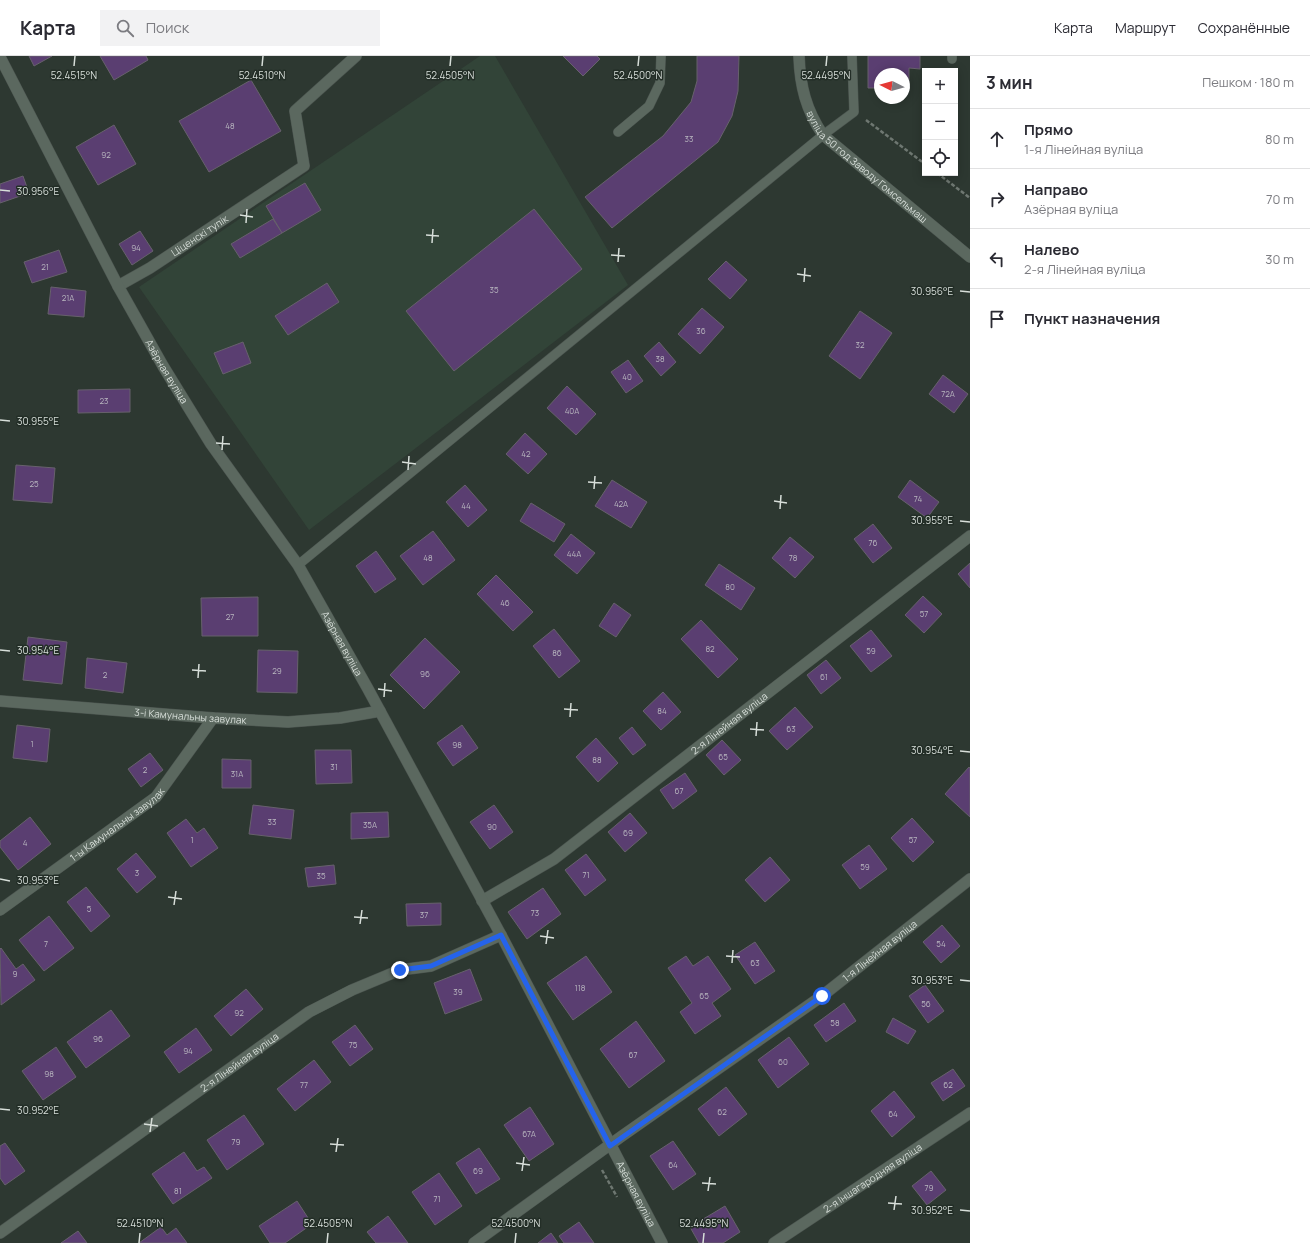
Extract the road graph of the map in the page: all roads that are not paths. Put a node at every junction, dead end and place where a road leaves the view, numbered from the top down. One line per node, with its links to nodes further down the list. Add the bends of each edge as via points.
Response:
1 (356, 56): 9 (street, Ціценскі тупік, via 295,111 304,166 150,268)
2 (661, 56): 6 (lane, via 660,83 649,106)
3 (799, 56): 7 (street, вуліца 50 год Заводу Гомсельмаш, via 799,76 806,103)
4 (852, 56): 7 (lane, via 854,112)
5 (0, 57): 9 (street, Азёрная вуліца)
6 (618, 132)
7 (823, 135): 8 (street, вуліца 50 год Заводу Гомсельмаш); 11 (lane)
8 (970, 257)
9 (118, 286): 11 (street, Азёрная вуліца, via 211,444)
10 (970, 536): 16 (street, 2-я Лінейная вуліца, via 554,859)
11 (298, 564): 13 (street, Азёрная вуліца)
12 (0, 701): 14 (street, 3-і Камунальны завулак)
13 (380, 711): 14 (street, 3-і Камунальны завулак, via 340,718 288,722); 16 (street, Азёрная вуліца)
14 (213, 718): 17 (street, 1-ы Камунальны завулак, via 156,797)
15 (970, 879): 20 (street, 1-я Лінейная вуліца, via 822,996)
16 (482, 901): 18 (street, Азёрная вуліца)
17 (0, 910)
18 (501, 935): 20 (street, Азёрная вуліца); 21 (street, 2-я Лінейная вуліца, via 431,966 400,970 309,1012)
19 (970, 1113): 24 (street, 2-я Іншагародняя вуліца)
20 (610, 1146): 22 (street, 1-я Лінейная вуліца); 23 (street, Азёрная вуліца)
21 (0, 1233)
22 (474, 1243)
23 (662, 1243)
24 (774, 1243)

